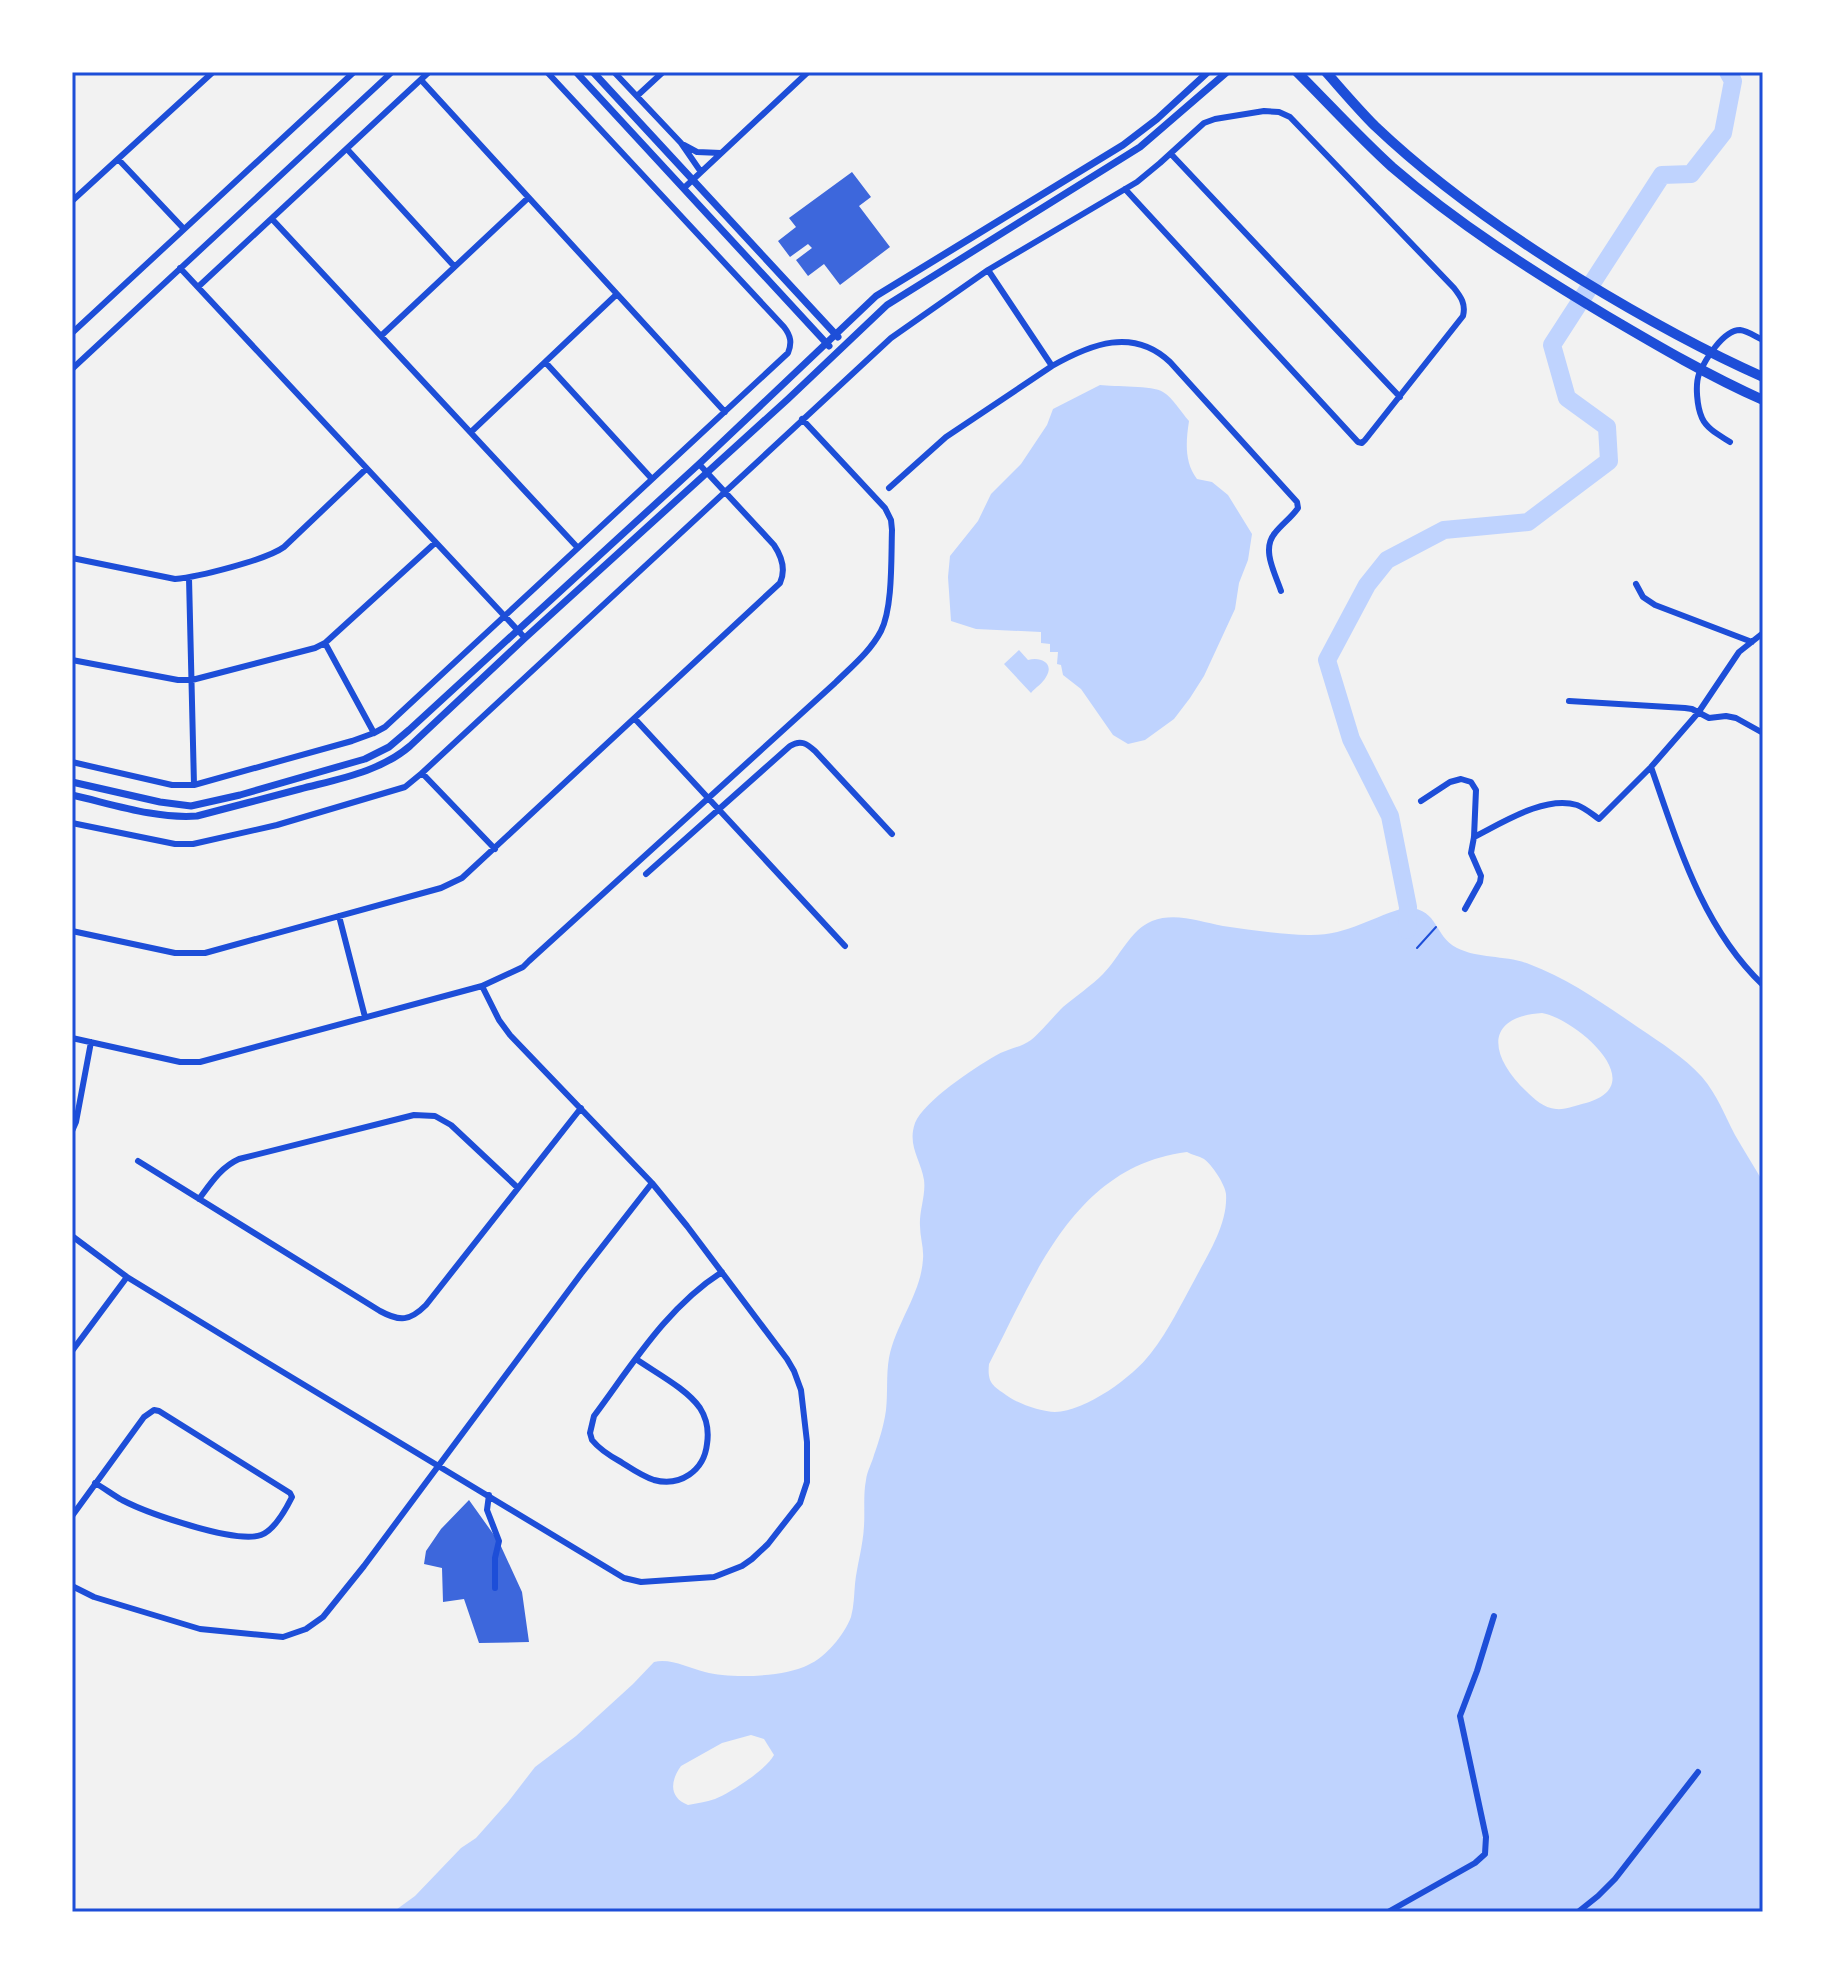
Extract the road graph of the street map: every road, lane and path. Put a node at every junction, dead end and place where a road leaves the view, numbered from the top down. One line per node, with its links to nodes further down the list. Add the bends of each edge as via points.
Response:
1 (213, 72): 21 (street)
2 (354, 72): 29 (street)
3 (392, 72): 31 (street)
4 (429, 72): 15 (street)
5 (547, 72): 48 (street, via 788,332 788,353)
6 (576, 72): 24 (street)
7 (593, 72): 23 (street)
8 (614, 72): 16 (street)
9 (663, 72): 16 (street)
10 (808, 72): 19 (street)
11 (1208, 72): 37 (street, via 1123,145 886,289)
12 (1227, 72): 40 (street, via 1140,147 893,300)
13 (1297, 72): 47 (highway, via 1393,167 1465,224 1639,335)
14 (1330, 75): 45 (highway, via 1407,154 1525,245 1649,319)
15 (421, 80): 18 (street); 26 (street)
16 (637, 96): 17 (street)
17 (681, 143): 19 (street, via 697,152); 22 (street)
18 (347, 149): 28 (street); 30 (street)
19 (721, 153): 22 (street)
20 (1171, 154): 25 (street); 46 (street); 46 (street, via 1215,119 1285,113 1422,254 1465,308)
21 (118, 159): 27 (street); 29 (street)
22 (701, 172): 23 (street)
23 (692, 180): 24 (street); 37 (street)
24 (684, 188): 39 (street)
25 (1125, 189): 32 (street); 46 (street, via 1353,438 1362,443)
26 (528, 198): 30 (street); 34 (street)
27 (72, 201)
28 (272, 219): 33 (street); 36 (street)
29 (184, 229): 35 (street)
30 (454, 266): 36 (street)
31 (180, 268): 33 (street); 44 (street)
32 (988, 270): 43 (street); 49 (street, via 891,338)
33 (198, 287): 53 (street)
34 (617, 294): 42 (street); 48 (street)
35 (72, 333)
36 (382, 335): 50 (street)
37 (836, 335): 39 (street); 40 (street)
38 (1763, 340): 51 (street, via 1731,332 1698,376 1702,417 1708,428)
39 (827, 344): 41 (street); 52 (street)
40 (845, 345): 41 (street)
41 (836, 353): 54 (street)
42 (546, 363): 50 (street); 55 (street)
43 (1052, 366): 56 (street, via 946,437); 63 (street, via 1097,346 1124,342 1155,350 1170,362 1297,502 1298,508 1271,537 1269,547)
44 (72, 369)
45 (1763, 377)
46 (1400, 397)
47 (1763, 400)
48 (725, 412): 55 (street)
49 (802, 419): 57 (street); 83 (street, via 891,520 885,619 858,661)
50 (471, 432): 59 (street)
51 (1730, 442)
52 (699, 464): 54 (street); 65 (street)
53 (366, 469): 58 (street); 61 (street, via 276,553)
54 (707, 472): 57 (street); 67 (street)
55 (652, 479): 59 (street)
56 (889, 488)
57 (725, 491): 74 (street, via 774,545 782,578); 79 (street)
58 (435, 543): 64 (street); 69 (street)
59 (578, 548): 64 (street)
60 (72, 558): 61 (street)
61 (189, 578): 71 (street)
62 (1636, 584): 68 (street, via 1655,605)
63 (1281, 591)
64 (504, 617): 65 (street); 75 (street, via 394,721)
65 (518, 631): 67 (street); 80 (street, via 389,747 365,759 191,806)
66 (1763, 633): 68 (street)
67 (525, 638): 82 (street, via 401,754 380,766 197,816 161,815)
68 (1752, 642): 73 (street, via 1739,652)
69 (325, 643): 71 (street); 75 (street)
70 (72, 660): 71 (street)
71 (192, 680): 81 (street)
72 (1569, 701): 73 (street)
73 (1698, 713): 76 (street, via 1736,718); 78 (street)
74 (635, 719): 83 (street); 89 (street)
75 (374, 733): 81 (street)
76 (1763, 733)
77 (72, 762): 81 (street, via 172,785)
78 (1651, 767): 88 (street, via 1599,819 1577,805 1552,803); 97 (street, via 1698,892 1725,941)
79 (422, 773): 86 (street, via 398,790 193,844); 89 (street)
80 (72, 782)
81 (194, 785)
82 (72, 795)
83 (708, 797): 85 (street); 98 (street, via 523,967)
84 (1421, 801): 88 (street, via 1450,782 1471,782 1476,790)
85 (720, 809): 87 (street, via 799,742 815,751); 90 (street); 95 (street)
86 (72, 823)
87 (892, 834)
88 (1474, 837): 91 (street, via 1471,853 1481,879)
89 (495, 849): 92 (street, via 453,883)
90 (646, 874)
91 (1465, 909)
92 (339, 916): 94 (street, via 196,954); 99 (street)
93 (1436, 927): 96 (path)
94 (72, 931)
95 (845, 946)
96 (1417, 948)
97 (1763, 985)
98 (482, 986): 99 (street); 102 (street, via 510,1035)
99 (365, 1017): 101 (street, via 200,1062)
100 (72, 1038): 101 (street)
101 (91, 1042): 103 (street)
102 (581, 1108): 105 (street); 106 (street)
103 (72, 1131)
104 (138, 1161): 107 (street)
105 (652, 1183): 109 (street); 113 (street)
106 (518, 1188): 107 (street, via 451,1125 435,1116 414,1115 239,1159 220,1172); 107 (street, via 426,1305 402,1319 380,1311)
107 (199, 1199)
108 (72, 1236): 110 (street)
109 (722, 1272): 112 (street, via 676,1308); 115 (street, via 787,1359 802,1401 807,1442 804,1493 760,1552 714,1577 633,1581)
110 (127, 1277): 111 (street); 113 (street)
111 (72, 1351)
112 (636, 1359): 112 (street, via 689,1397 705,1418 704,1458 687,1477 651,1479 592,1440 594,1416)
113 (439, 1465): 115 (street); 117 (street, via 335,1604 315,1624 293,1635 200,1629)
114 (95, 1483): 114 (street, via 122,1500 183,1523 241,1537 267,1532 292,1497 154,1410); 116 (street)
115 (489, 1495): 118 (street, via 487,1510 499,1542)
116 (72, 1516)
117 (72, 1586)
118 (495, 1588)
119 (1494, 1616): 121 (street, via 1460,1716 1486,1837 1485,1854)
120 (1698, 1772): 122 (street, via 1615,1879)
121 (1388, 1912)
122 (1578, 1912)

